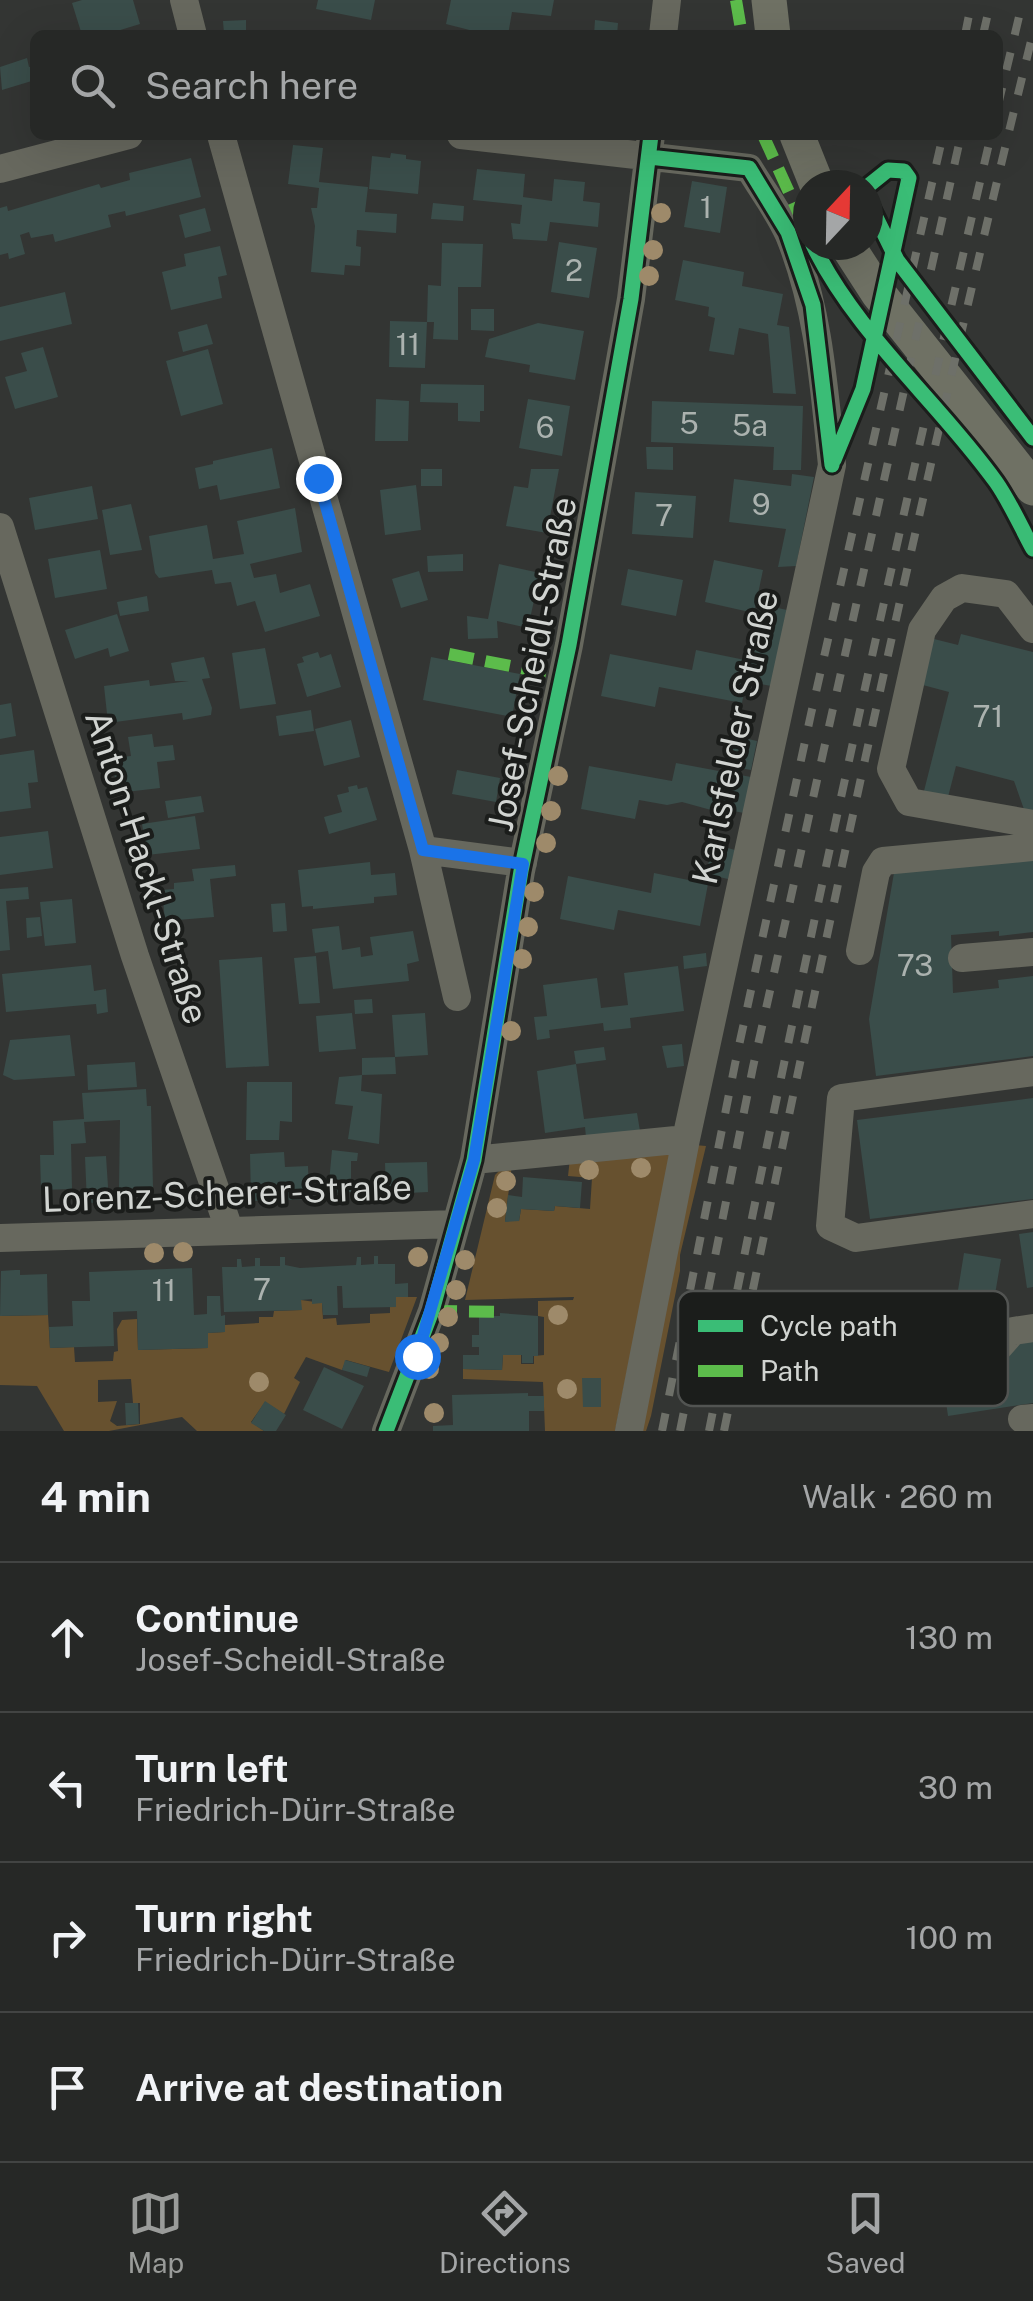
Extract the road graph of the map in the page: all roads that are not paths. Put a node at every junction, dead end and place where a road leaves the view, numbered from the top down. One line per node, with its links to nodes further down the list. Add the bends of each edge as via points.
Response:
1 (184, 0): 4 (street)
2 (667, 0): 5 (street)
3 (769, 0): 6 (main road)
4 (193, 30)
5 (664, 30)
6 (772, 30)
7 (110, 140): 12 (street)
8 (223, 140): 20 (street)
9 (546, 140): 11 (street)
10 (799, 140): 13 (main road)
11 (650, 146): 21 (street, Josef-Scheidl-Straße, via 624,337); 27 (street, Karlsfelder Straße, via 749,168 788,232 813,305 832,465)
12 (0, 170)
13 (811, 170)
14 (857, 260): 15 (main road)
15 (1033, 488)
16 (0, 527): 31 (street, Anton-Hackl-Straße, via 135,956)
17 (1033, 629): 18 (street, via 1006,594 962,588 944,598 922,630 890,769 909,802)
18 (1033, 824)
19 (1033, 847): 22 (street, via 883,861)
20 (423, 850): 21 (street); 25 (street)
21 (523, 864): 28 (street, Josef-Scheidl-Straße)
22 (860, 951)
23 (1033, 952): 24 (street)
24 (962, 958)
25 (458, 997)
26 (1033, 1072): 29 (street, via 841,1098 830,1226 856,1238)
27 (686, 1138): 28 (street); 36 (street, Karlsfelder Straße)
28 (474, 1160): 30 (street, Josef-Scheidl-Straße)
29 (1033, 1214)
30 (456, 1224): 31 (street, Lorenz-Scherer-Straße); 35 (street, Josef-Scheidl-Straße, via 417,1356)
31 (230, 1229): 32 (street, Lorenz-Scherer-Straße)
32 (0, 1238)
33 (1033, 1328): 34 (street)
34 (1008, 1337)
35 (386, 1431)
36 (629, 1431)

